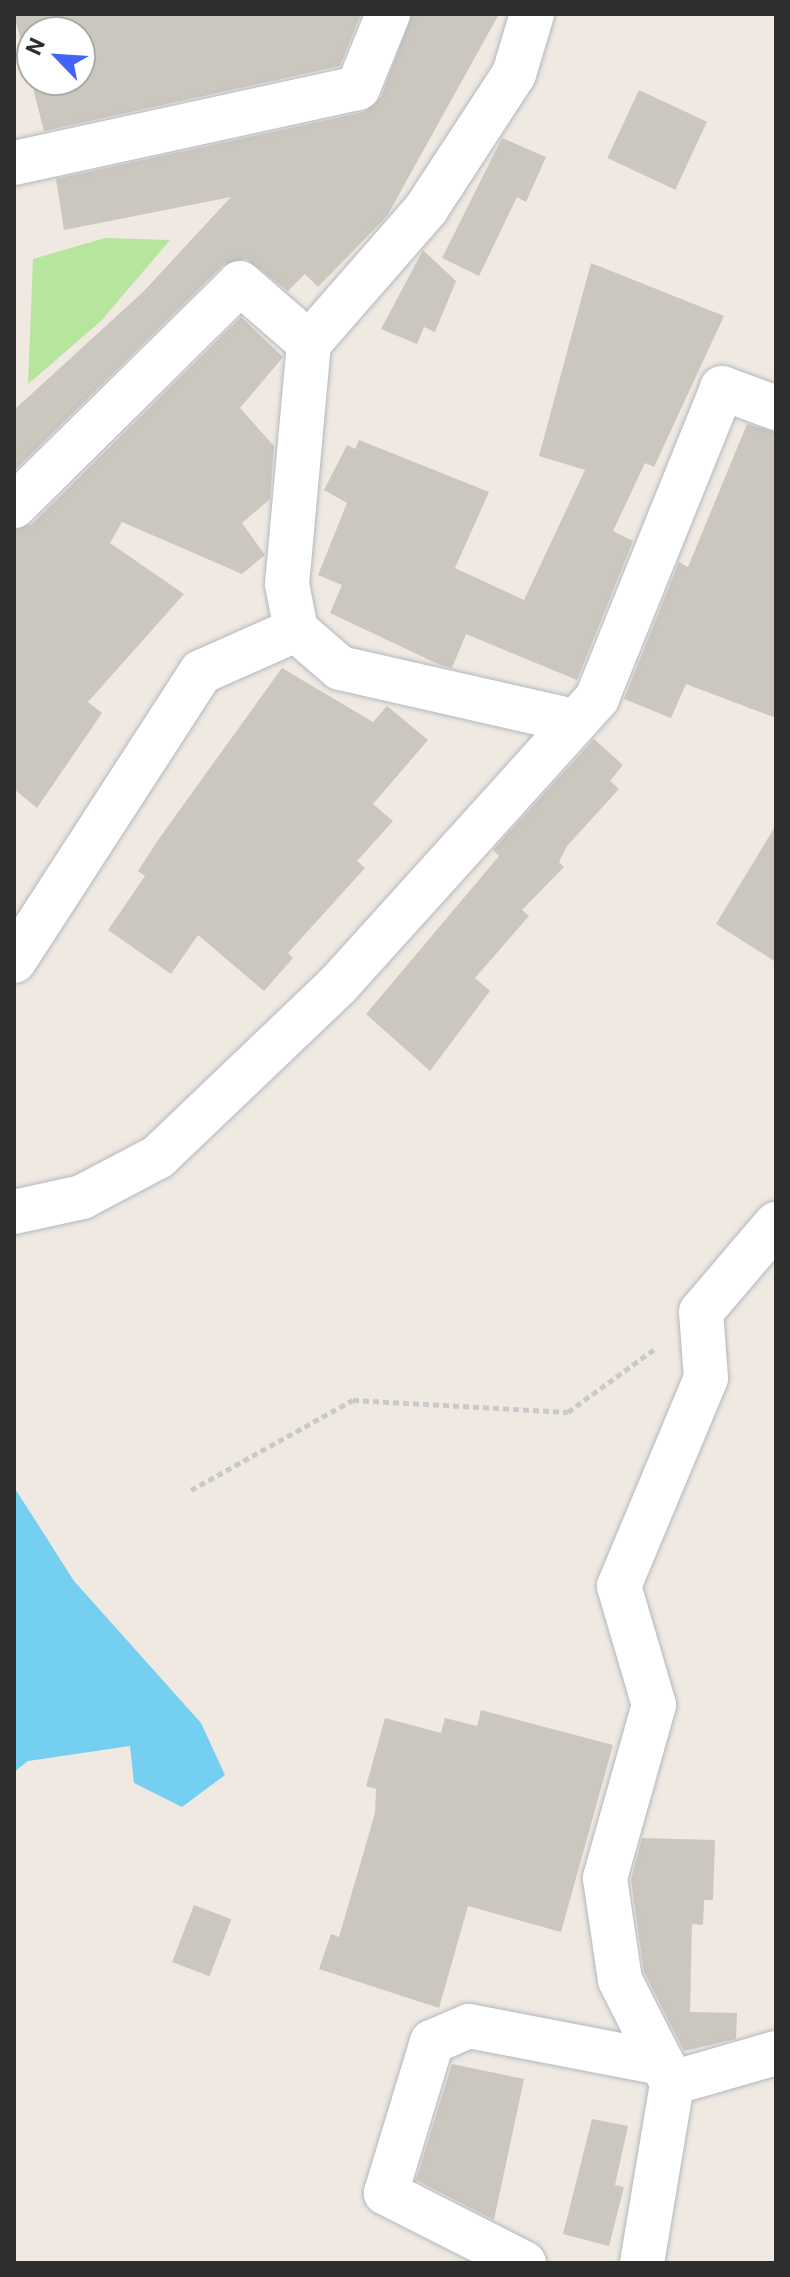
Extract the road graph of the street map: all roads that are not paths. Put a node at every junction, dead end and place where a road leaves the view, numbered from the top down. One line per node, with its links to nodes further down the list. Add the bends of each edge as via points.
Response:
1 (388, 14): 3 (street, via 358,88)
2 (532, 14): 4 (street, via 514,74 426,209)
3 (14, 163)
4 (309, 343): 6 (street, via 240,283); 7 (street, via 287,584)
5 (776, 408): 8 (street, via 722,388 597,698)
6 (14, 506)
7 (296, 630): 8 (street, via 340,668); 9 (street, via 201,672)
8 (573, 721): 10 (street, via 338,985 158,1157 82,1197)
9 (14, 961)
10 (14, 1212)
11 (776, 1224): 13 (street, via 701,1312 706,1378 619,1586 654,1705 605,1878 620,1980)
12 (776, 2053): 13 (street)
13 (667, 2073): 14 (street, via 469,2026 432,2042 386,2193); 16 (street)
14 (460, 2253): 15 (street)
15 (524, 2263)
16 (642, 2263)

